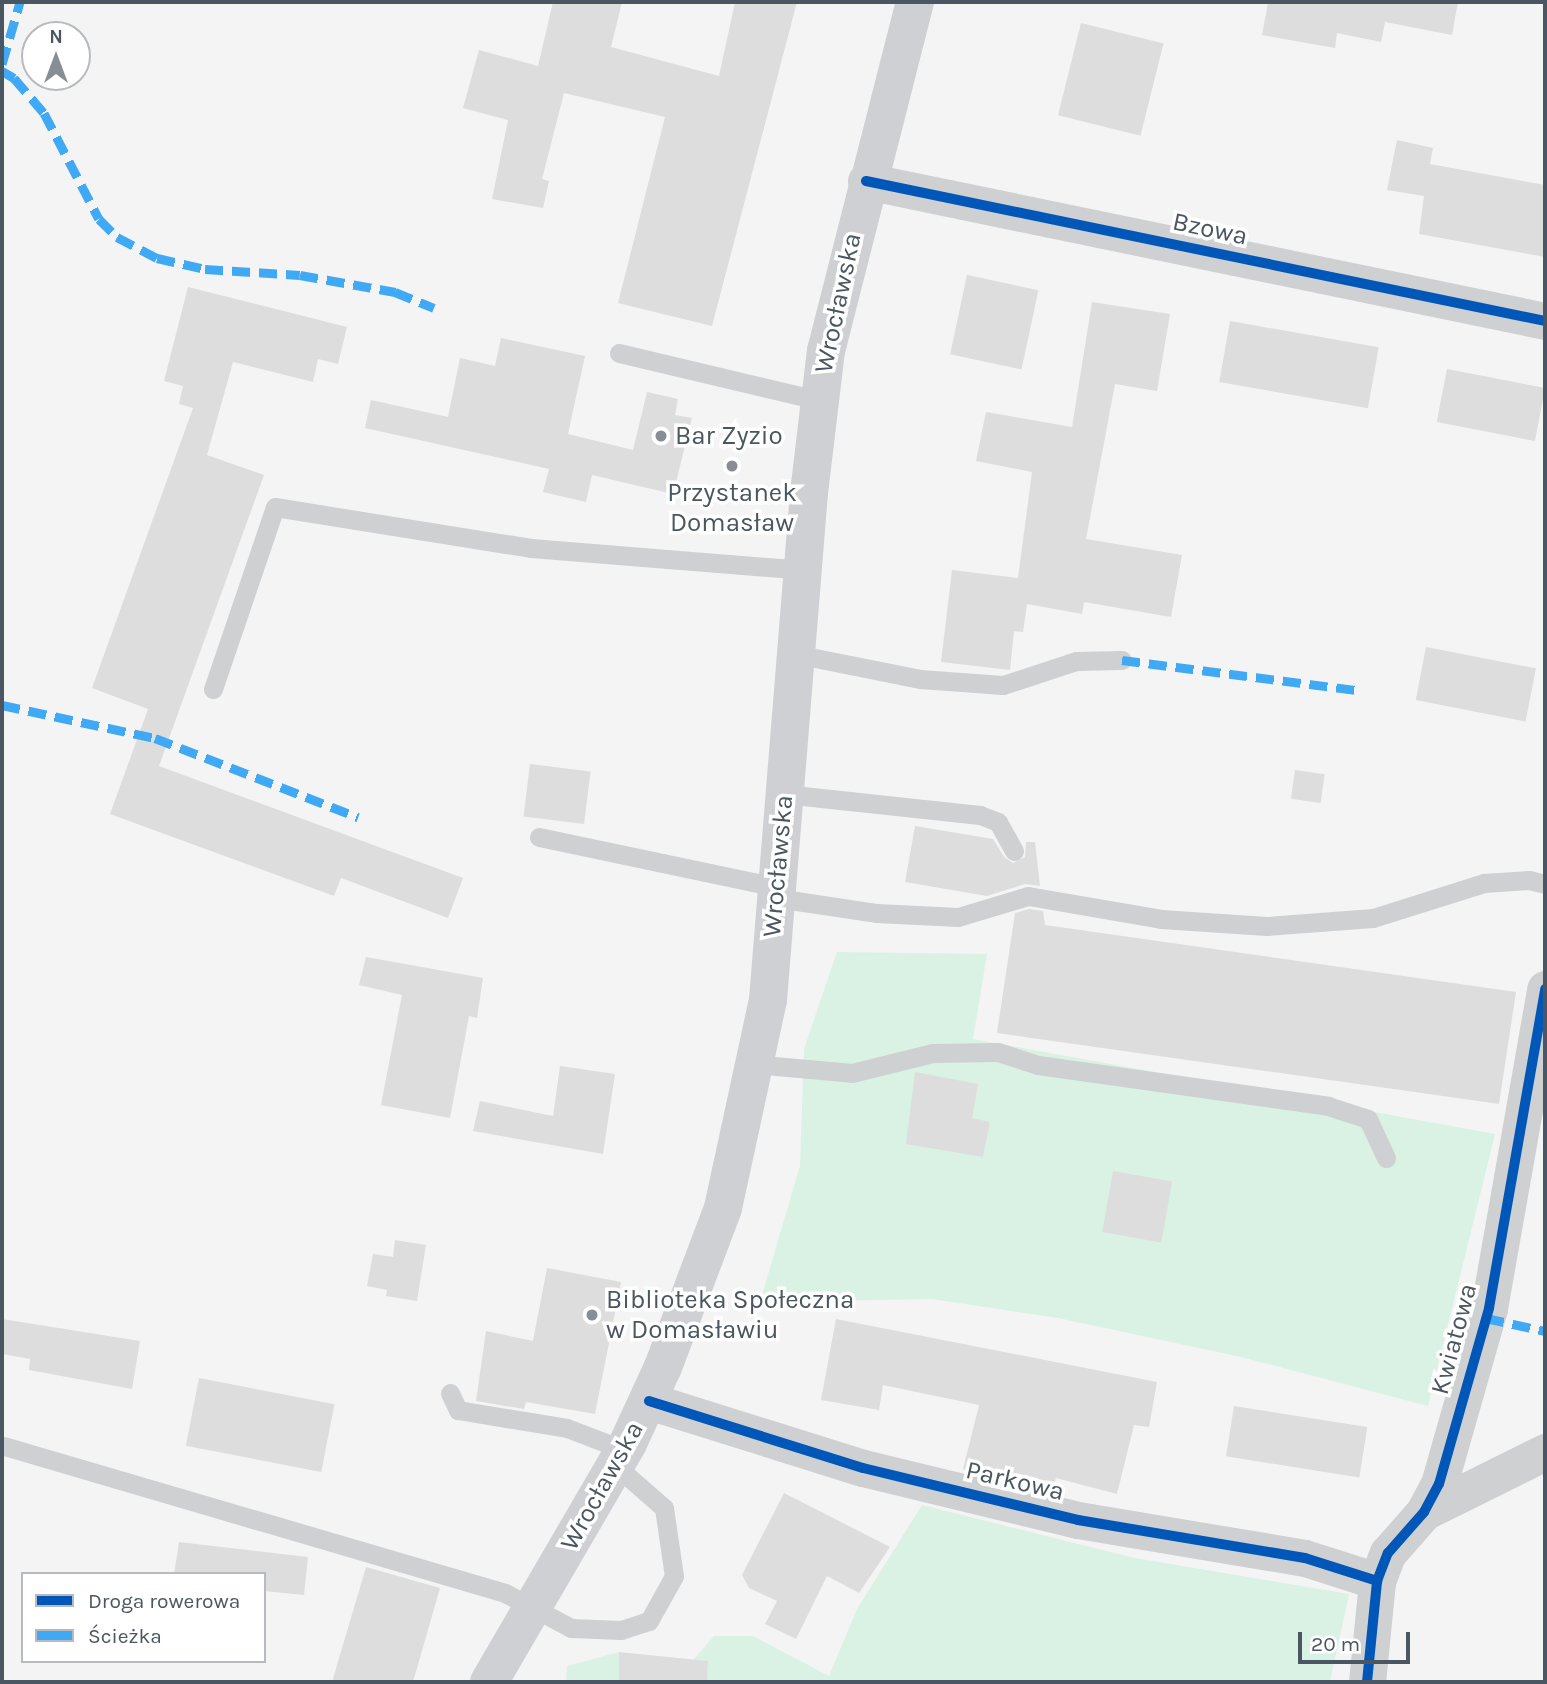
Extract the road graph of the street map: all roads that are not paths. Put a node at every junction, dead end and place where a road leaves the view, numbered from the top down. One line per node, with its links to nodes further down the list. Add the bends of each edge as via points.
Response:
1 (915, 2): 2 (main road, Wrocławska)
2 (866, 181): 3 (street, Bzowa); 5 (main road, Wrocławska)
3 (1545, 321)
4 (619, 353): 5 (lane)
5 (818, 400): 6 (main road, Wrocławska)
6 (802, 570): 7 (main road, Wrocławska); 9 (lane, via 531,548 275,508)
7 (795, 654): 8 (lane, via 920,679 1003,685 1076,661); 10 (main road, Wrocławska)
8 (1122, 660)
9 (213, 689)
10 (784, 794): 12 (lane, via 980,815 998,822); 14 (main road, Wrocławska)
11 (539, 837): 14 (lane)
12 (1014, 851)
13 (1545, 884): 14 (lane, via 1484,883 1373,918 1267,926 1161,919 1028,896 958,917 876,913)
14 (776, 892): 16 (main road, Wrocławska, via 768,1000)
15 (1545, 989): 23 (street, Kwiatowa, via 1489,1308 1439,1484)
16 (754, 1064): 17 (lane, via 852,1073 933,1053 998,1052 1038,1065 1328,1106 1368,1119); 19 (main road, Wrocławska, via 723,1208)
17 (1386, 1158)
18 (450, 1393): 22 (lane, via 458,1410 567,1428)
19 (649, 1401): 22 (main road, Wrocławska); 24 (street, Parkowa, via 863,1468 1078,1520 1305,1558)
20 (4, 1446): 25 (lane, via 398,1561)
21 (1545, 1452): 23 (street)
22 (620, 1458): 25 (main road, Wrocławska); 25 (lane, via 664,1508 674,1576 649,1621 621,1630 571,1628)
23 (1424, 1512): 24 (street, Kwiatowa, via 1388,1553)
24 (1377, 1581): 27 (street, Kwiatowa)
25 (535, 1606): 26 (main road, Wrocławska)
26 (489, 1682)
27 (1367, 1682)

